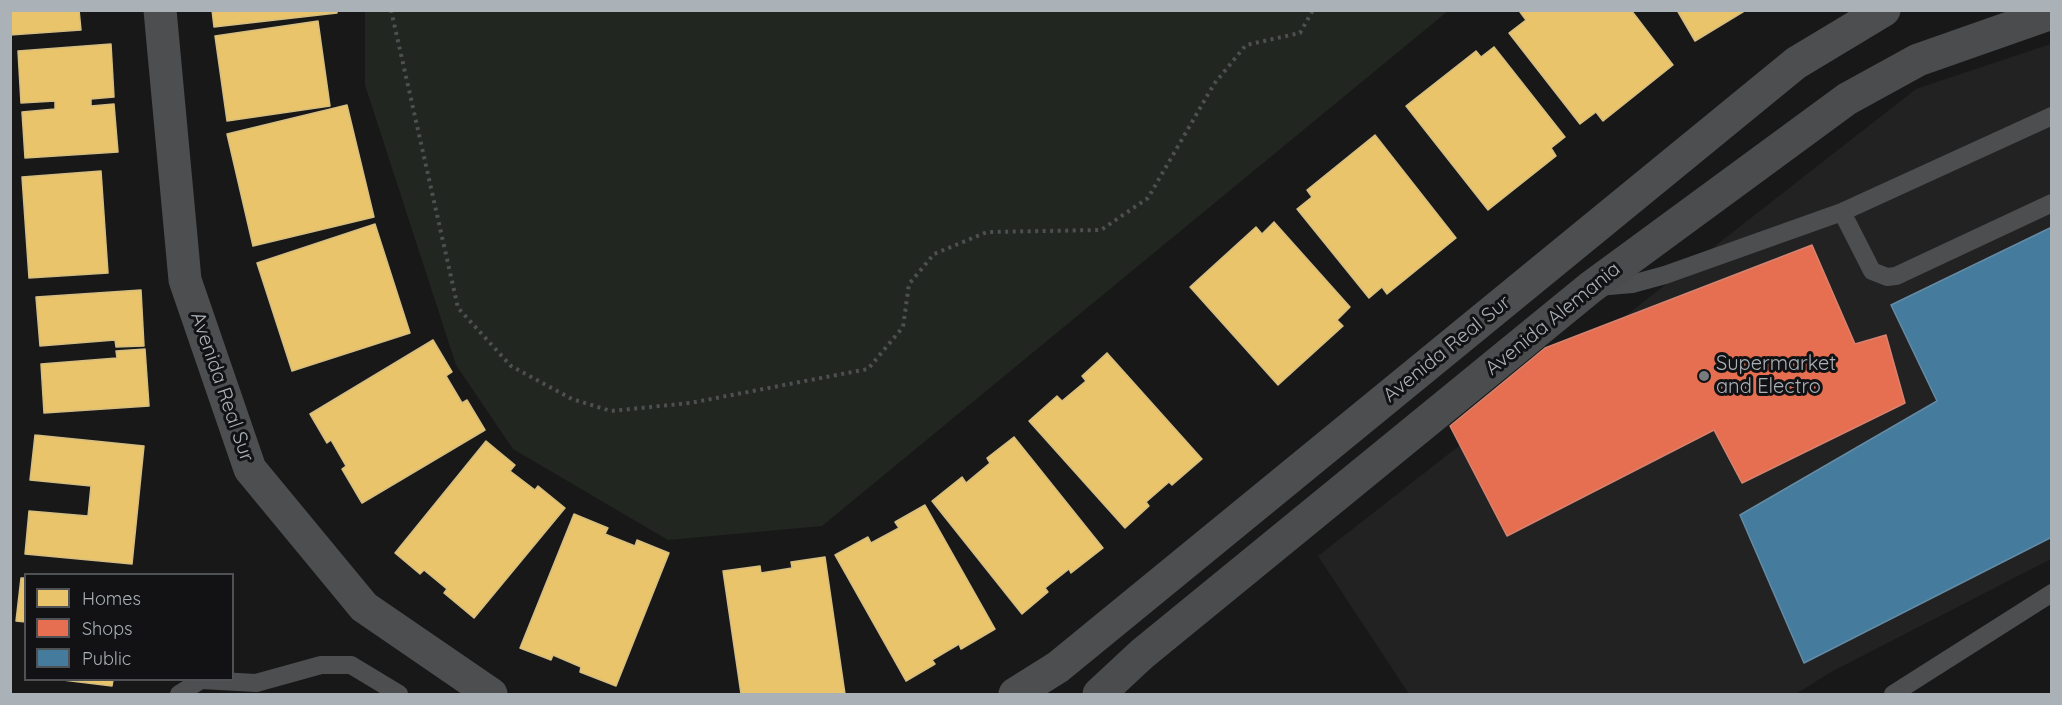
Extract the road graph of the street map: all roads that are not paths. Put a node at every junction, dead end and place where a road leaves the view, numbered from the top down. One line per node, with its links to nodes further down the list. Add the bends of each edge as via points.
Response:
1 (160, 10): 13 (street, Avenida Real Sur, via 185,280 250,469 364,607)
2 (1884, 10): 14 (street, Avenida Real Sur, via 1796,63 1058,667)
3 (2052, 13): 7 (street, Avenida Alemania, via 1918,60 1847,99)
4 (2052, 116): 6 (lane)
5 (2052, 203): 6 (lane, via 1887,277 1872,271)
6 (1842, 212): 7 (lane, via 1665,275 1632,284)
7 (1591, 287): 15 (street, Avenida Alemania, via 1142,654)
8 (2052, 594): 16 (lane)
9 (199, 681): 11 (lane)
10 (219, 681): 12 (lane, via 256,683 321,664 351,665)
11 (179, 694)
12 (399, 694)
13 (491, 694)
14 (1015, 694)
15 (1099, 694)
16 (1893, 694)

